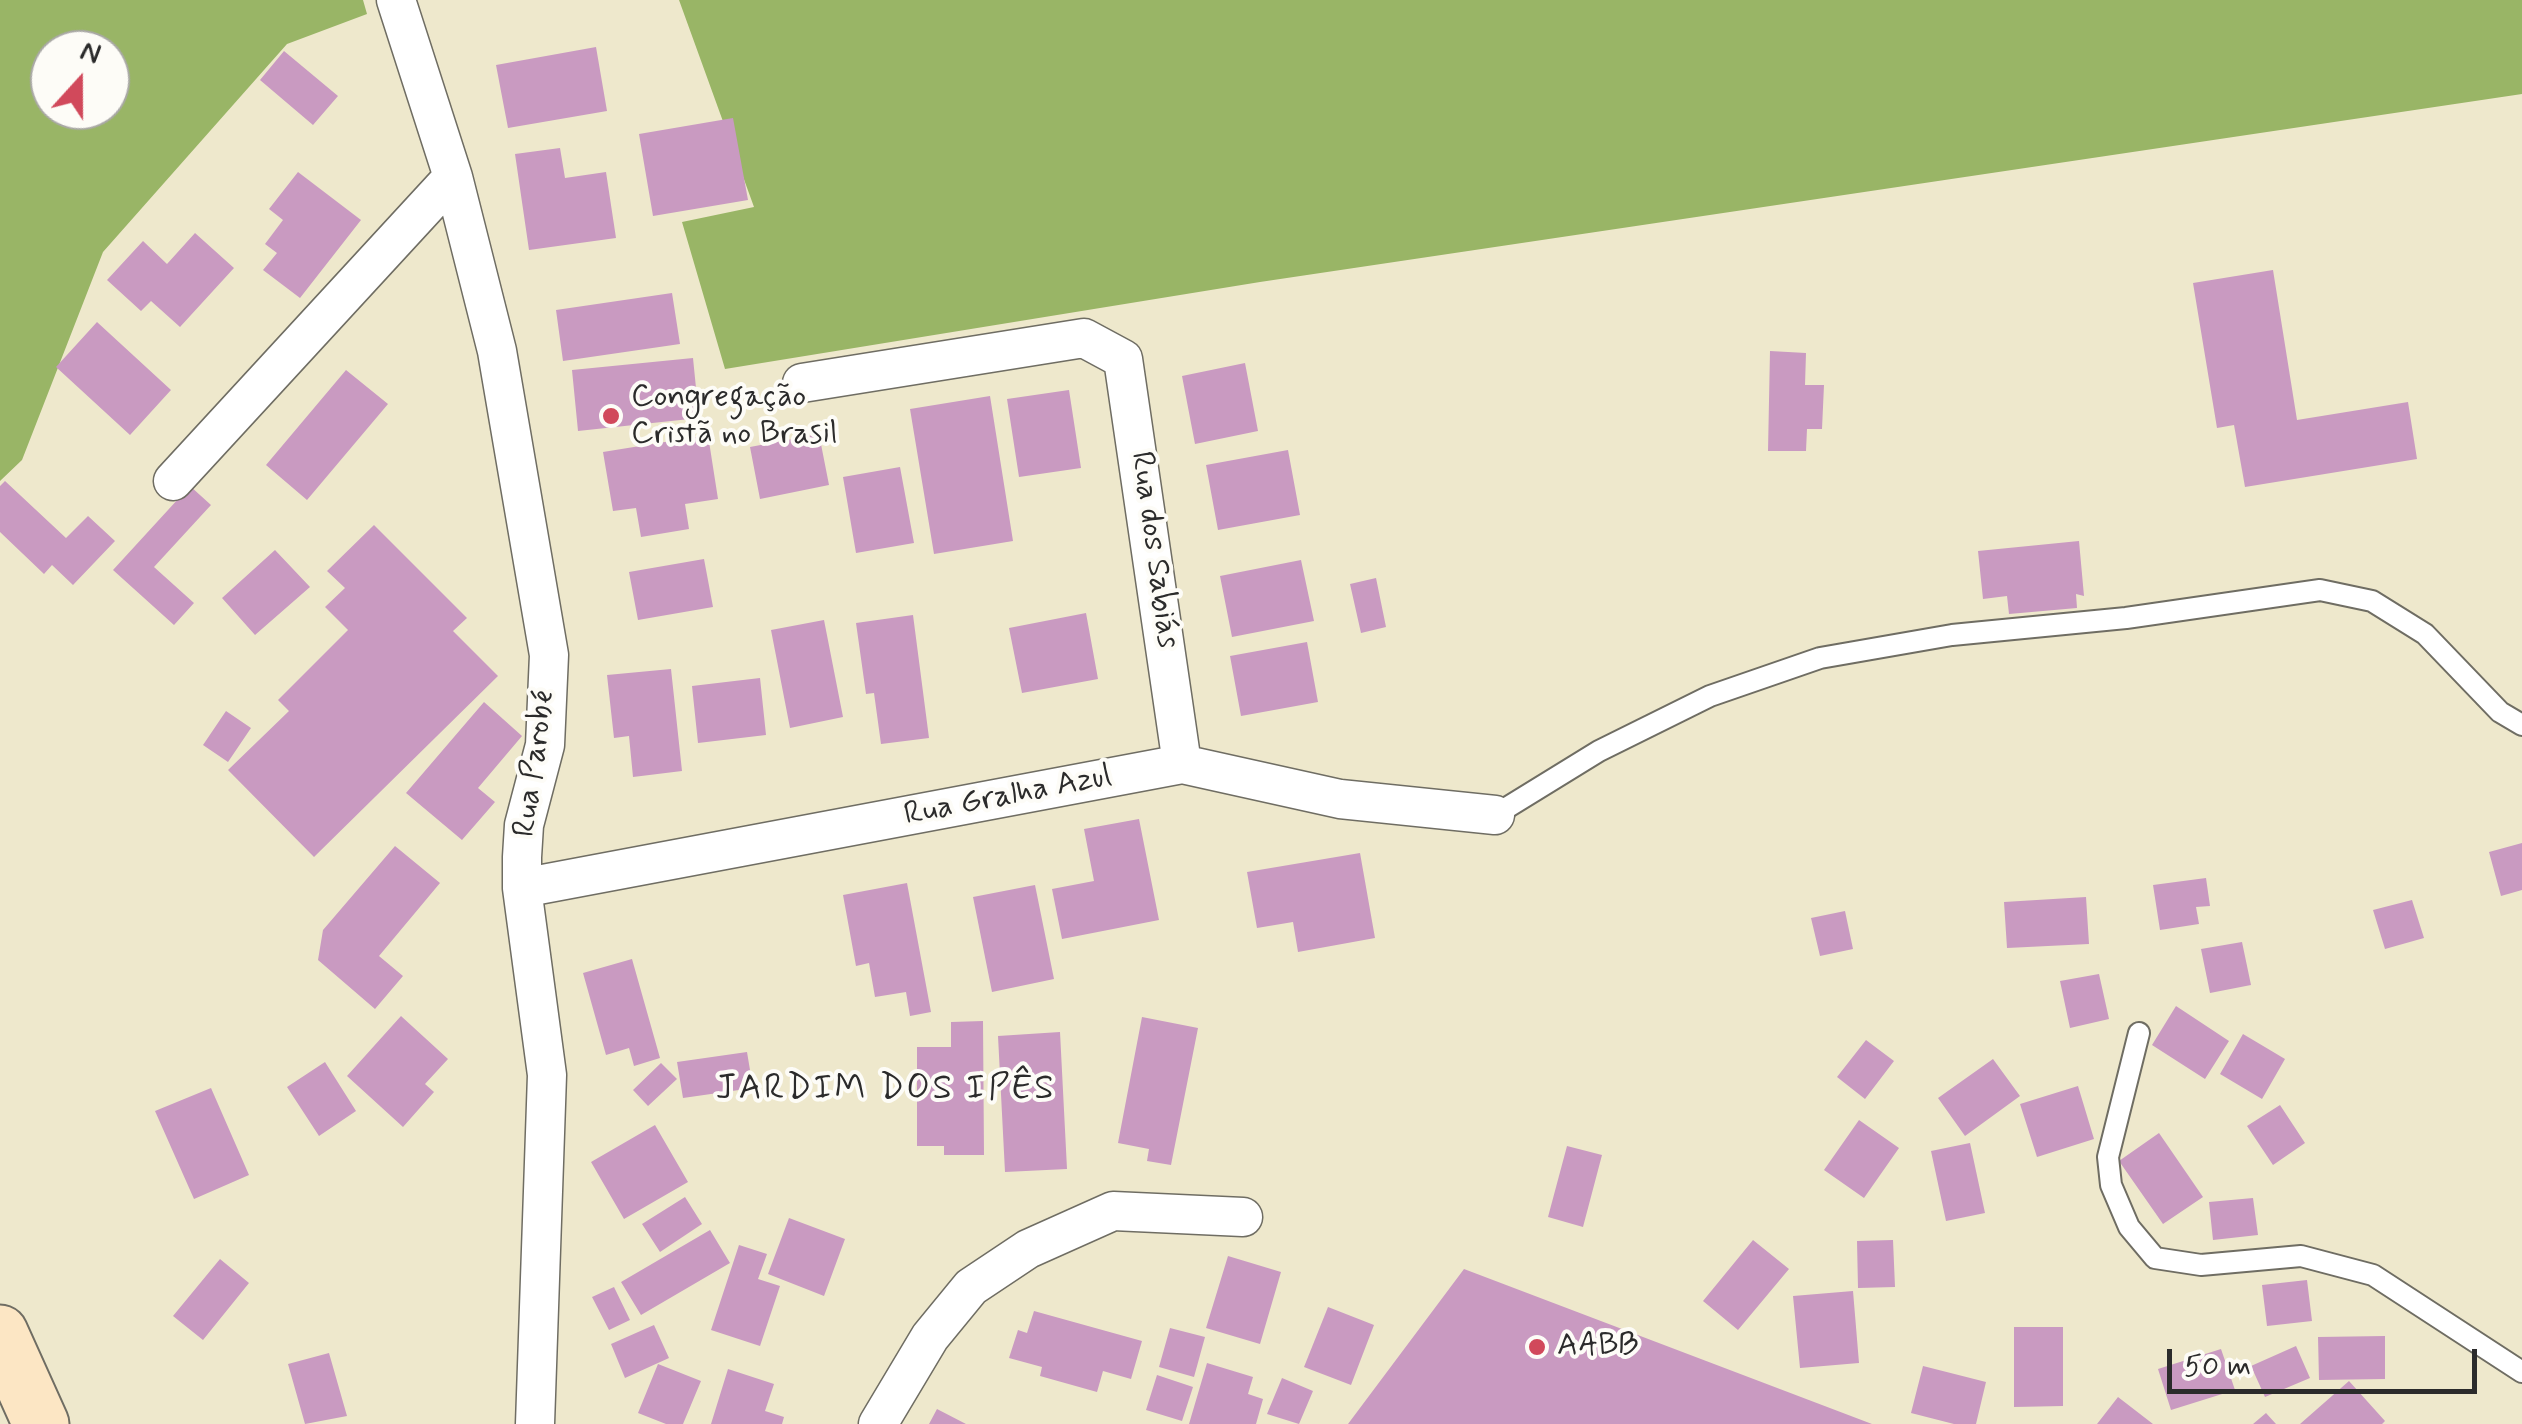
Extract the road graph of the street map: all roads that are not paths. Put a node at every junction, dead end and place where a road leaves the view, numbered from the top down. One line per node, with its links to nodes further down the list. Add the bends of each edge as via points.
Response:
1 (396, 0): 2 (street, Rua Parobé)
2 (453, 177): 4 (street); 8 (street, Rua Parobé, via 497,351 549,655 545,745 524,825)
3 (802, 383): 6 (street, Rua dos Sabiás, via 1084,338 1123,359)
4 (173, 482)
5 (2522, 725): 7 (lane, via 2500,712 2426,634 2372,602 2320,590 1952,635 1820,658 1710,696 1598,751)
6 (1182, 764): 7 (street, Rua Gralha Azul, via 1340,798); 8 (street, Rua Gralha Azul)
7 (1495, 815)
8 (522, 888): 14 (street, Rua Parobé, via 547,1074)
9 (2139, 1033): 12 (lane, via 2108,1158 2129,1227 2155,1258 2202,1264 2300,1256 2374,1275)
10 (1243, 1218): 15 (street, via 1113,1211 1028,1249 971,1287 930,1337)
11 (0, 1333): 13 (main road)
12 (2522, 1372)
13 (41, 1424)
14 (535, 1424)
15 (878, 1424)

